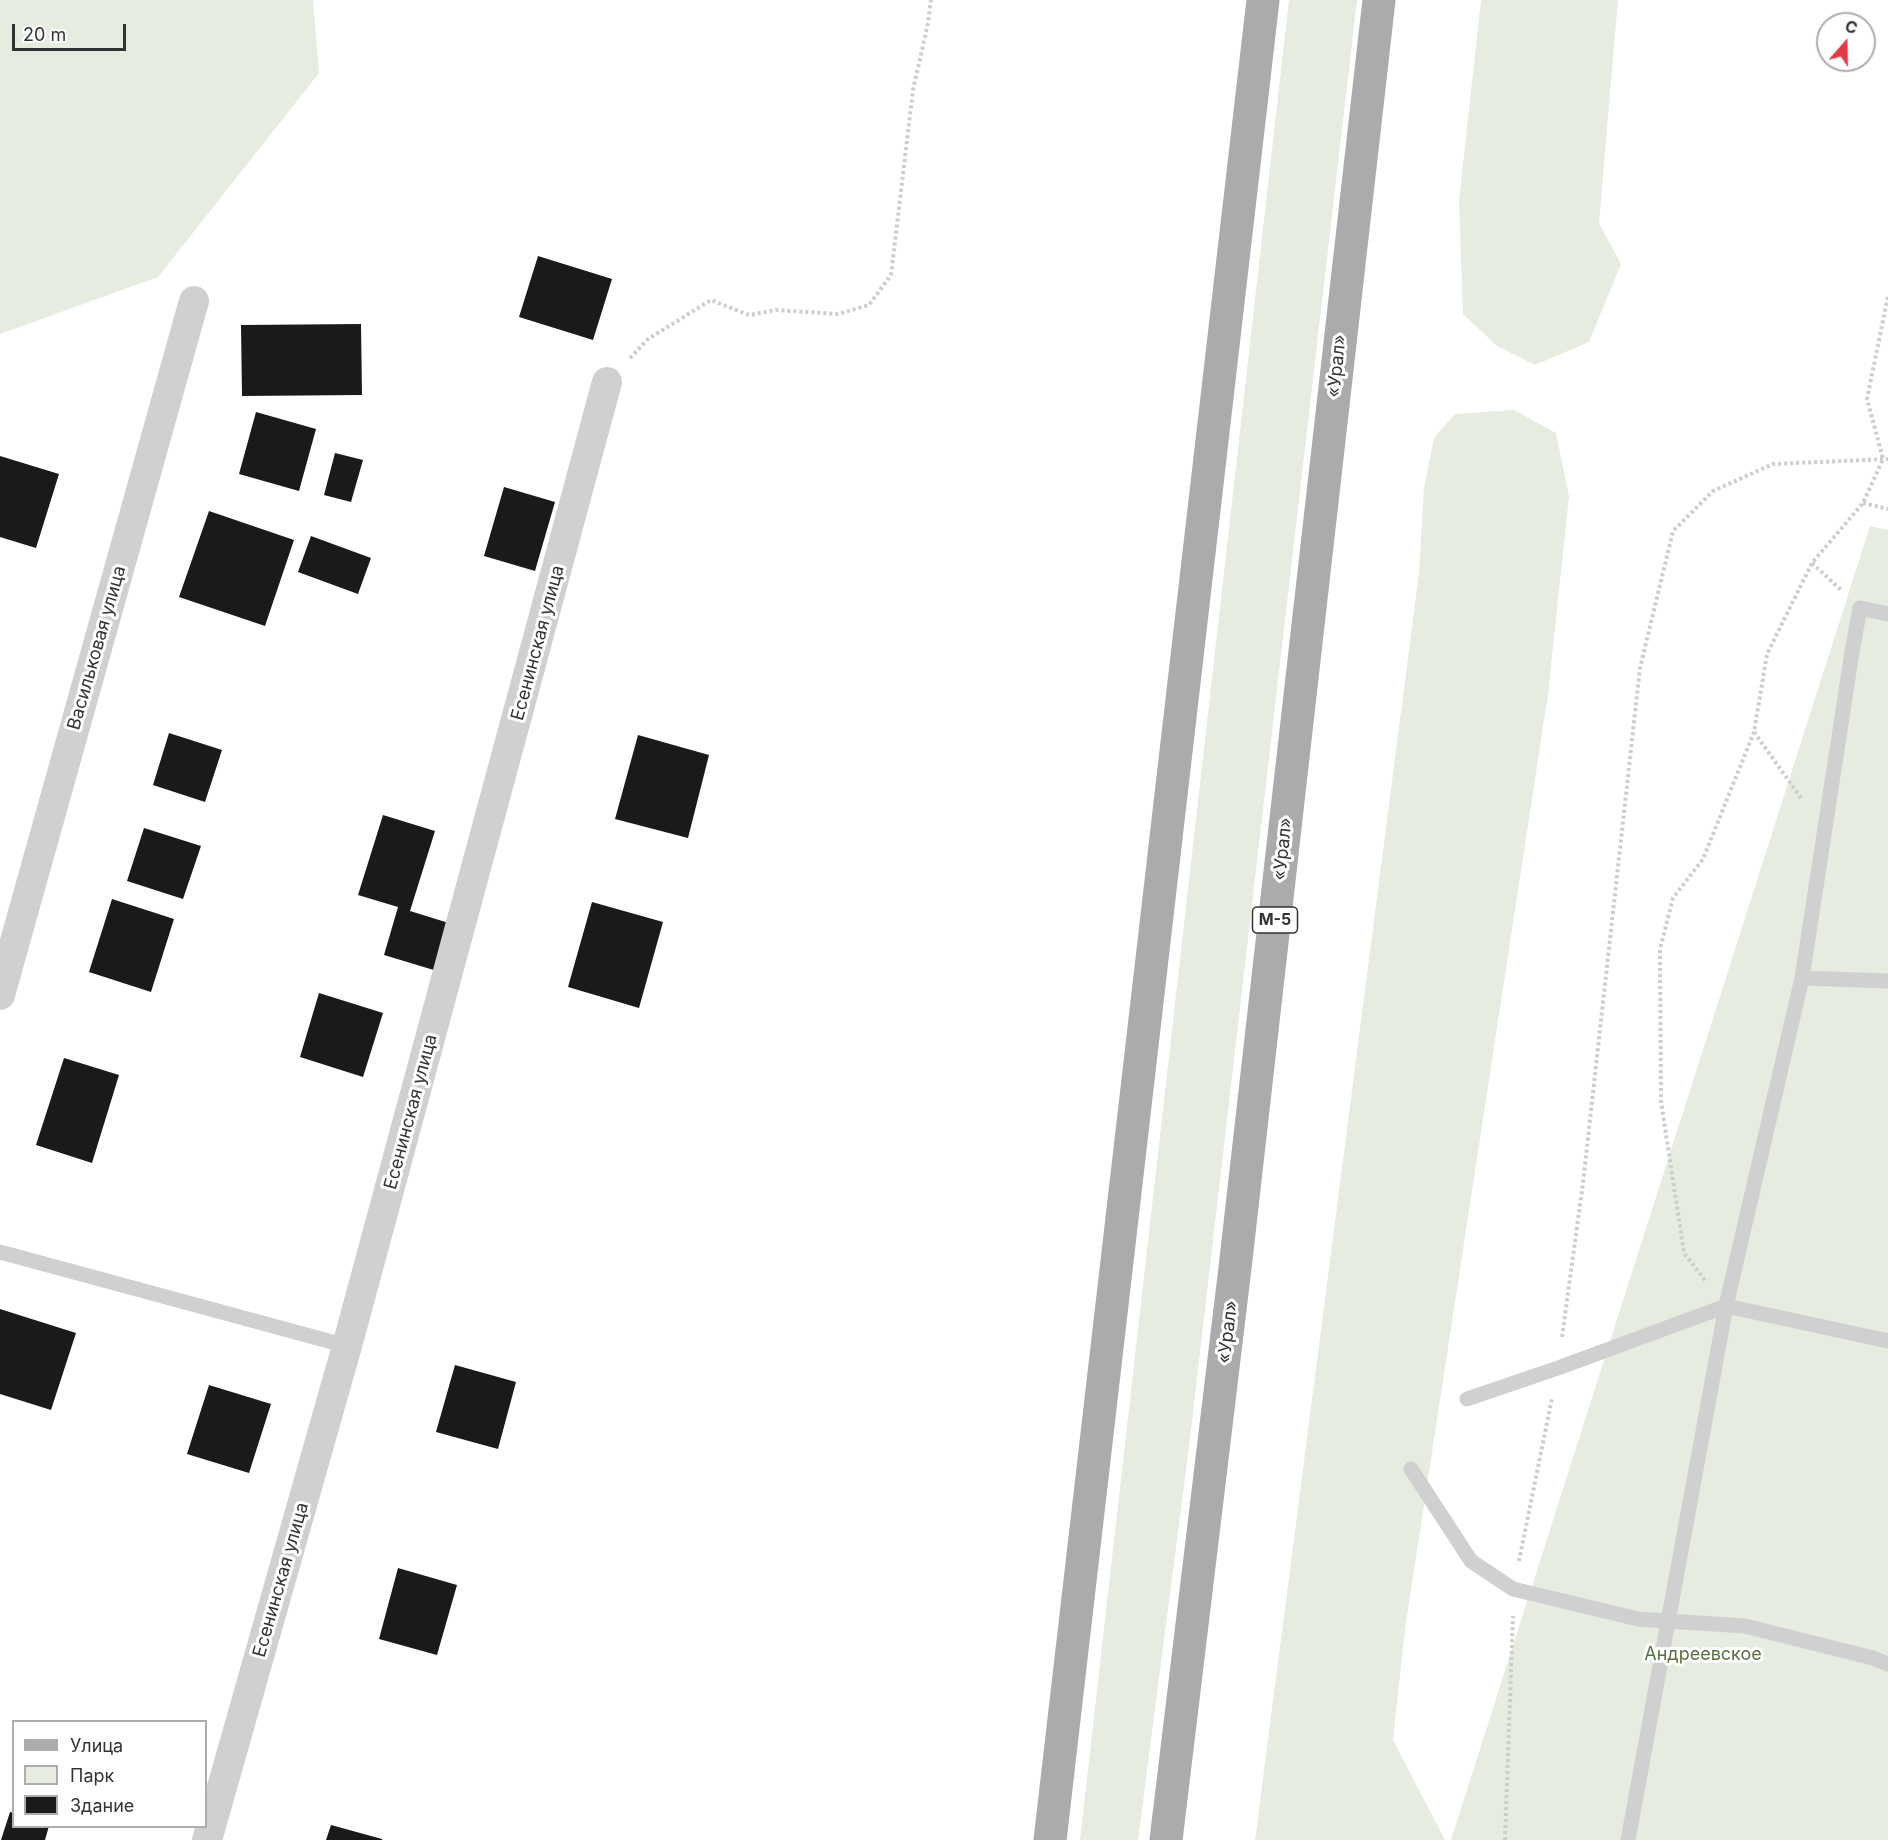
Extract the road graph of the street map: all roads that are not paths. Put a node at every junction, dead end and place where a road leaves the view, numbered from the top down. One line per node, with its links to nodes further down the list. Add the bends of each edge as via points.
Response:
1 (1263, 0): 18 (main road)
2 (1379, 0): 19 (main road, «Урал» / М-5)
3 (194, 301): 8 (street, Васильковая улица)
4 (607, 382): 12 (street, Есенинская улица)
5 (1888, 614): 6 (lane, via 1860,608)
6 (1802, 978): 7 (lane); 10 (lane)
7 (1888, 981)
8 (0, 994)
9 (0, 1252): 12 (lane)
10 (1726, 1306): 11 (lane); 13 (lane); 15 (lane)
11 (1888, 1341)
12 (347, 1346): 17 (street, Есенинская улица)
13 (1467, 1400)
14 (1411, 1469): 15 (lane, via 1471,1561 1513,1588 1638,1619)
15 (1668, 1622): 16 (lane, via 1745,1626); 20 (lane)
16 (1888, 1664)
17 (207, 1840)
18 (1050, 1840)
19 (1166, 1840)
20 (1628, 1840)

